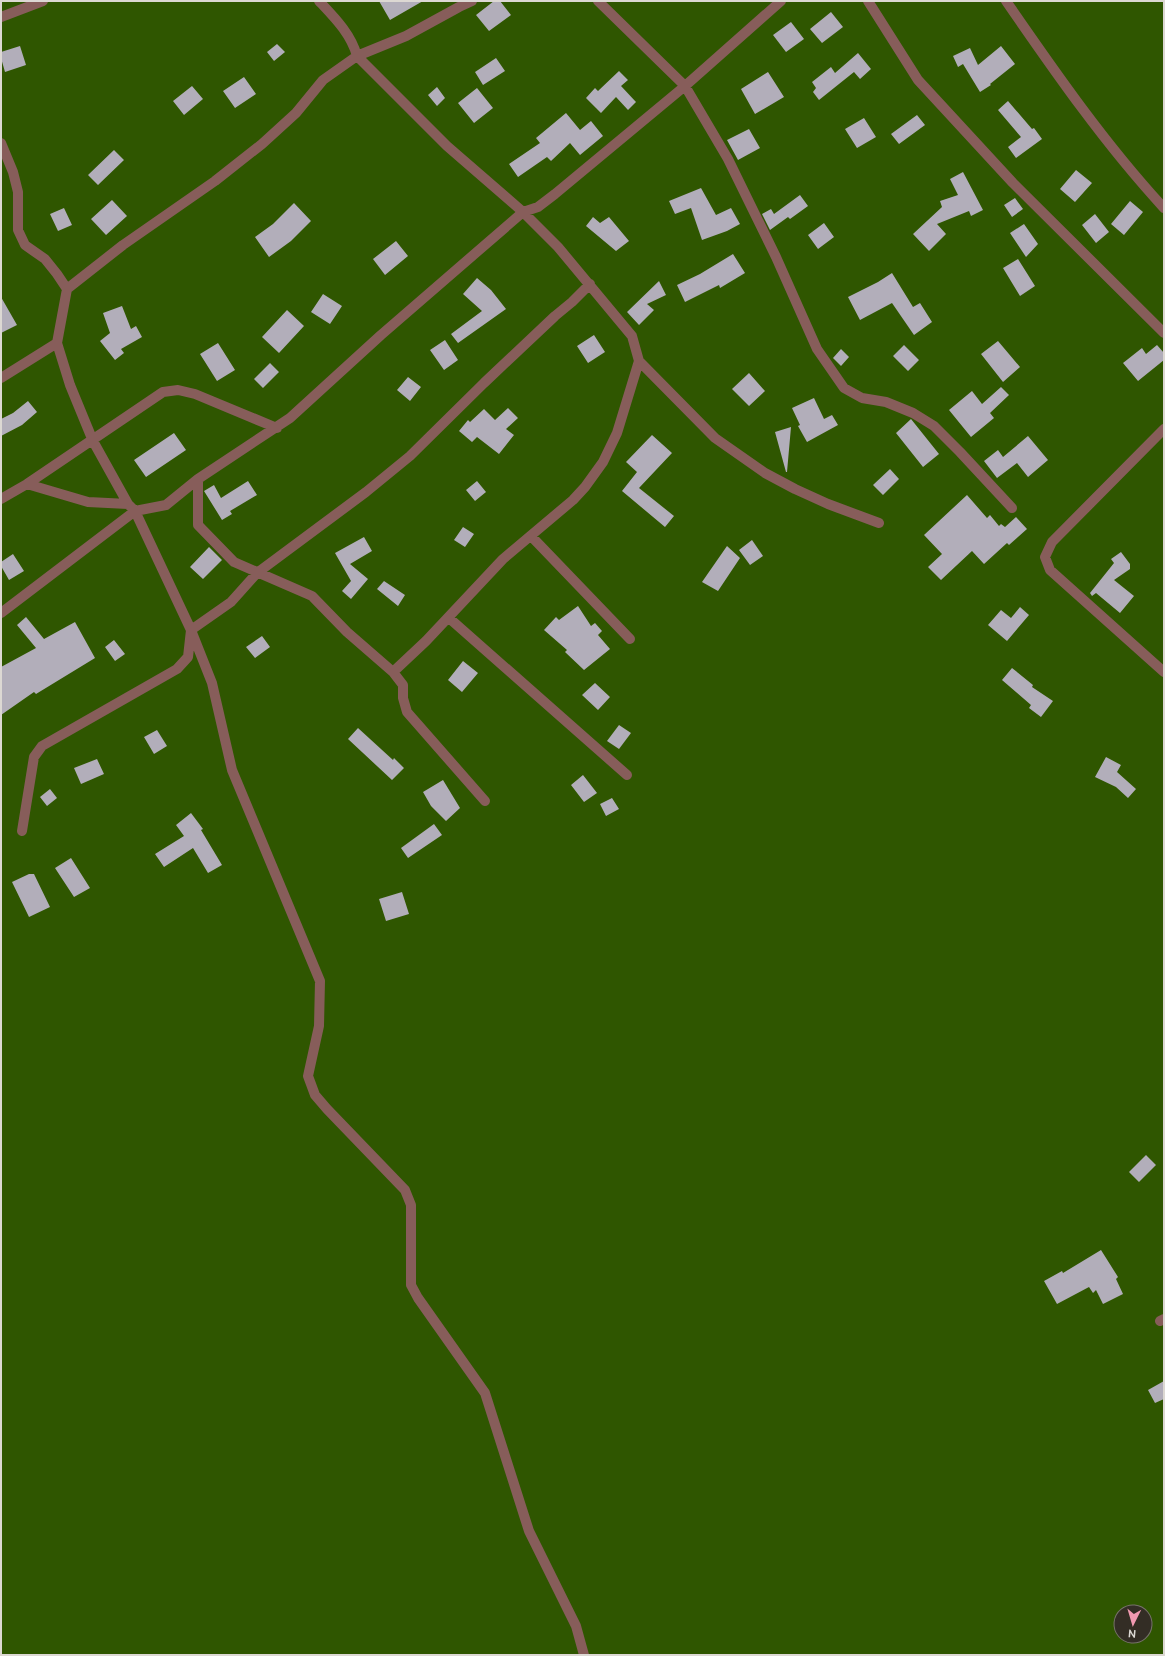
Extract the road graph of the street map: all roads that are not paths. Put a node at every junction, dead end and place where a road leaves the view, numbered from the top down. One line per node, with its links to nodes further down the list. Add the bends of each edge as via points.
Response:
1 (43, 1): 9 (street)
2 (320, 1): 10 (street, via 341,25 354,45)
3 (472, 1): 8 (street)
4 (598, 1): 11 (street)
5 (781, 1): 11 (street)
6 (868, 1): 17 (street, via 918,80 1013,183)
7 (1006, 1): 13 (street, via 1118,154)
8 (456, 4): 10 (street, via 406,36)
9 (1, 17)
10 (357, 56): 14 (street, via 447,146); 16 (street, via 323,80 296,113 221,177 123,245)
11 (685, 86): 14 (street, via 555,194 538,207); 28 (street, via 728,159 817,349 844,388 862,398 886,402 913,413 934,426)
12 (1, 143): 16 (street, via 14,172 18,192 18,230 25,245 45,259)
13 (1164, 208)
14 (523, 212): 15 (street); 21 (street)
15 (590, 284): 19 (street, via 632,336); 31 (street, via 410,456)
16 (67, 289): 18 (street)
17 (1164, 333)
18 (57, 343): 20 (street); 23 (street, via 70,385)
19 (639, 361): 29 (street, via 715,438 746,461 795,490); 30 (street, via 617,433 603,462 573,500)
20 (1, 378)
21 (277, 428): 23 (street, via 195,394 178,390 163,392); 24 (street)
22 (1164, 429): 37 (street, via 1052,542 1045,557 1050,570)
23 (93, 440): 25 (street); 27 (street)
24 (198, 479): 27 (street, via 166,505); 31 (street, via 198,525 234,562)
25 (27, 484): 26 (street); 27 (street, via 88,502)
26 (1, 499)
27 (132, 508): 32 (street); 34 (street)
28 (1012, 508)
29 (879, 522)
30 (531, 536): 33 (street, via 503,559); 35 (street)
31 (257, 573): 34 (street, via 231,602); 36 (street, via 319,601 347,632)
32 (1, 613)
33 (449, 618): 36 (street); 38 (street)
34 (191, 630): 40 (street, via 188,657 177,669 42,746 34,757); 41 (street, via 212,683 232,770 320,981 319,1026 308,1076 315,1095 404,1190 411,1205 412,1285 418,1298 485,1393 529,1531 576,1626)
35 (630, 639)
36 (393, 672): 39 (street, via 402,685 407,712)
37 (1164, 672)
38 (627, 775)
39 (485, 801)
40 (22, 831)
41 (584, 1655)

